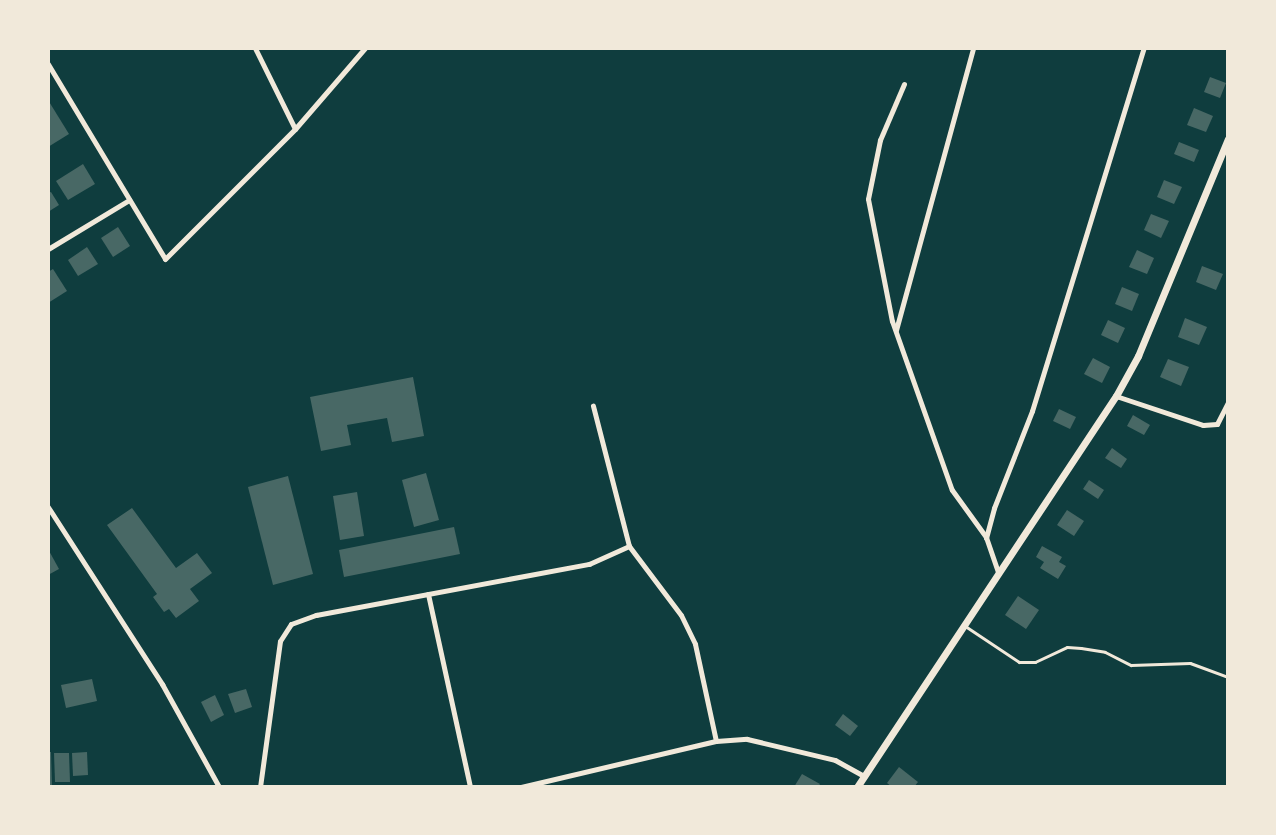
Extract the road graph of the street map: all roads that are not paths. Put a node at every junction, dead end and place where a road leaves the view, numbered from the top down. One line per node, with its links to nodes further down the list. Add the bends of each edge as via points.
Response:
1 (255, 48): 7 (street)
2 (365, 48): 7 (street)
3 (973, 48): 11 (street)
4 (1144, 48): 16 (street, via 1037,398)
5 (48, 64): 9 (street)
6 (904, 84): 11 (street, via 880,140 868,199)
7 (295, 129): 9 (street, via 165,259)
8 (1228, 139): 12 (main road, via 1138,356)
9 (129, 200): 10 (street)
10 (48, 249)
11 (896, 331): 16 (street, via 952,490)
12 (1116, 396): 13 (street, via 1203,425 1217,424); 18 (main road)
13 (1228, 402)
14 (593, 406): 17 (street)
15 (48, 507): 24 (street, via 194,738)
16 (986, 538): 18 (street)
17 (629, 546): 19 (street, via 589,564); 22 (street, via 681,615 695,644)
18 (998, 572): 20 (main road)
19 (428, 594): 25 (street, via 291,624 280,641); 26 (street)
20 (965, 626): 21 (lane, via 1019,662 1035,662 1067,647 1081,648 1131,665 1190,663); 23 (main road)
21 (1228, 677)
22 (716, 741): 23 (street, via 747,739 800,749); 27 (street)
23 (864, 776): 28 (main road)
24 (219, 787)
25 (260, 787)
26 (470, 787)
27 (521, 787)
28 (857, 787)

